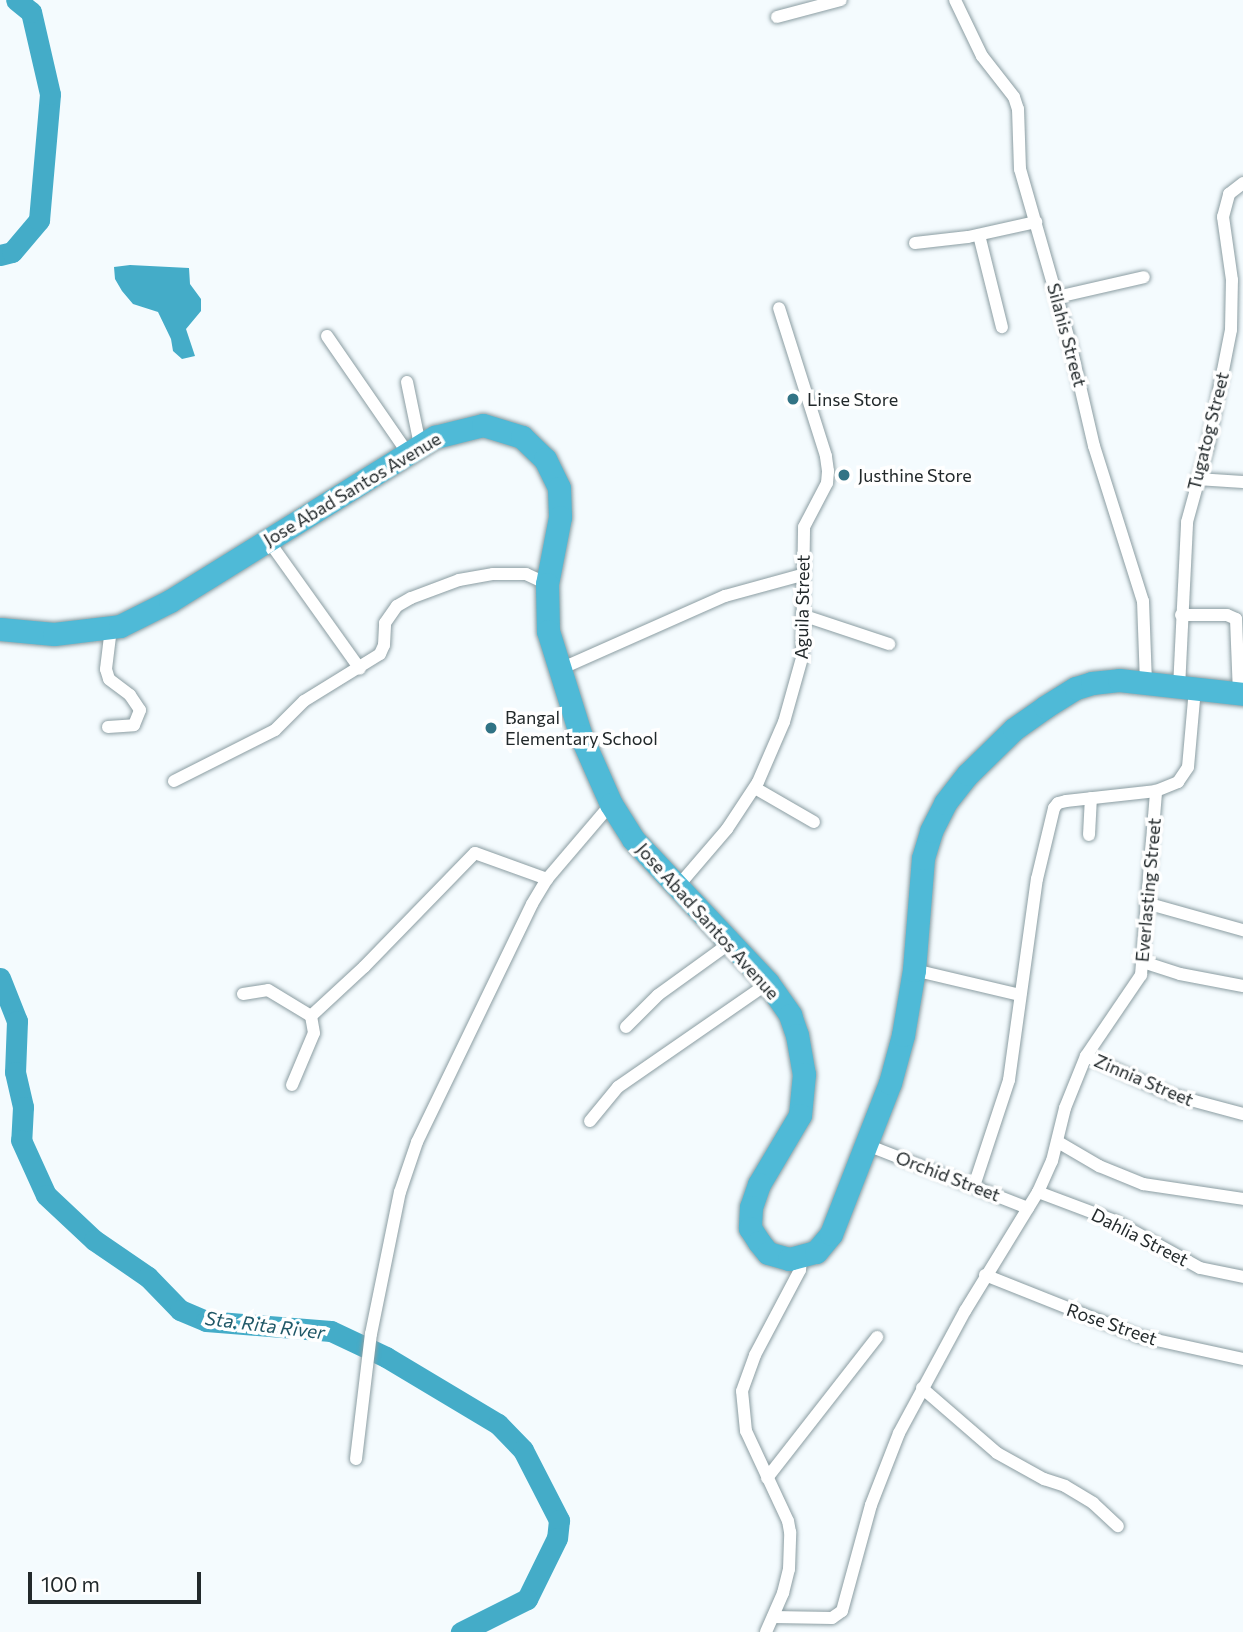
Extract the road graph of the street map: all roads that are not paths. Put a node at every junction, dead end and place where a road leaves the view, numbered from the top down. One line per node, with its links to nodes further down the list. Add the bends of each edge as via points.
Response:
1 (841, 0): 3 (street)
2 (955, 0): 5 (street, Silahis Street, via 982,56 1014,97 1020,122 1020,169)
3 (777, 17)
4 (1243, 183): 15 (street, Tugatog Street, via 1224,203 1224,240 1232,280 1231,330)
5 (1036, 222): 6 (street); 9 (street, Silahis Street)
6 (979, 235): 7 (street); 11 (street)
7 (915, 243)
8 (1144, 277): 9 (street)
9 (1057, 297): 27 (street, Silahis Street, via 1094,446 1142,592)
10 (779, 308): 18 (street, Aguila Street, via 828,471 823,494 804,527)
11 (1002, 327)
12 (327, 336): 14 (street)
13 (407, 382): 14 (street)
14 (413, 448): 17 (highway, Jose Abad Santos Avenue); 19 (highway, Jose Abad Santos Avenue, via 444,432 483,425 512,431 539,452 551,470 561,501)
15 (1198, 479): 16 (street); 21 (street, Tugatog Street, via 1187,522)
16 (1243, 482)
17 (268, 540): 22 (highway, Jose Abad Santos Avenue, via 170,601); 25 (street)
18 (802, 575): 20 (street, Aguila Street); 26 (street, via 725,596)
19 (547, 584): 25 (street, via 526,574 503,574 428,590 390,614 383,631 383,649); 26 (highway, Jose Abad Santos Avenue, via 548,631)
20 (802, 615): 24 (street); 32 (street, Aguila Street, via 802,658 795,692)
21 (1181, 615): 28 (street, Tugatog Street); 29 (street, via 1227,615 1236,620)
22 (111, 628): 23 (highway, Jose Abad Santos Avenue, via 54,634); 30 (street, via 107,674 113,685 131,695 140,710 134,725)
23 (0, 629)
24 (889, 644)
25 (360, 669): 31 (street, via 304,701 275,730)
26 (558, 670): 35 (highway, Jose Abad Santos Avenue)
27 (1146, 684): 28 (highway); 44 (highway, via 1107,680 1076,688 1014,729 968,774 945,803 923,858)
28 (1187, 688): 29 (highway); 33 (street, via 1188,767 1178,782)
29 (1241, 694)
30 (108, 727)
31 (174, 781)
32 (755, 788): 36 (street); 39 (street, Aguila Street)
33 (1156, 791): 34 (street); 40 (street, Everlasting Street)
34 (1091, 798): 37 (street); 48 (street, via 1058,803 1054,808 1037,879)
35 (611, 804): 38 (street); 39 (highway, Jose Abad Santos Avenue, via 634,839)
36 (814, 822)
37 (1089, 835)
38 (547, 879): 49 (street, via 475,853); 67 (street, via 518,928 417,1142 400,1192 371,1334)
39 (679, 885): 42 (highway, Jose Abad Santos Avenue)
40 (1146, 904): 41 (street); 43 (street, Everlasting Street)
41 (1243, 930)
42 (730, 943): 45 (highway, Jose Abad Santos Avenue); 50 (street, via 658,995)
43 (1143, 962): 46 (street); 51 (street, Everlasting Street, via 1135,986)
44 (914, 970): 48 (street); 56 (highway, via 904,1035)
45 (768, 983): 54 (street, via 618,1087); 61 (highway, Jose Abad Santos Avenue, via 790,1015 797,1035 804,1092 800,1115 760,1184 751,1207 750,1228 768,1253)
46 (1243, 986)
47 (243, 994): 49 (street, via 268,990)
48 (1020, 995): 57 (street, via 1009,1080)
49 (311, 1016): 52 (street, via 314,1033)
50 (626, 1027)
51 (1086, 1056): 53 (street, Zinnia Street, via 1172,1096); 55 (street, Everlasting Street, via 1065,1108)
52 (292, 1085)
53 (1243, 1114)
54 (590, 1121)
55 (1058, 1142): 58 (street, Everlasting Street); 59 (street, via 1143,1184)
56 (867, 1145): 57 (street, Orchid Street); 61 (highway, via 831,1234 816,1252)
57 (974, 1186): 60 (street, Orchid Street)
58 (1038, 1192): 60 (street, Everlasting Street); 63 (street, Dahlia Street, via 1115,1221 1200,1268)
59 (1243, 1199)
60 (1028, 1208): 62 (street, Everlasting Street)
61 (801, 1258): 68 (street, via 800,1270 755,1355 742,1391 746,1431)
62 (985, 1275): 65 (street, Rose Street, via 1127,1332); 66 (street, Everlasting Street)
63 (1243, 1277)
64 (877, 1337): 68 (street)
65 (1243, 1359)
66 (922, 1388): 69 (street, via 997,1452 1093,1503); 70 (street, Everlasting Street, via 872,1505 842,1611 832,1618)
67 (356, 1459)
68 (767, 1478): 70 (street, via 788,1521 792,1551 783,1593)
69 (1118, 1526)
70 (767, 1627)

